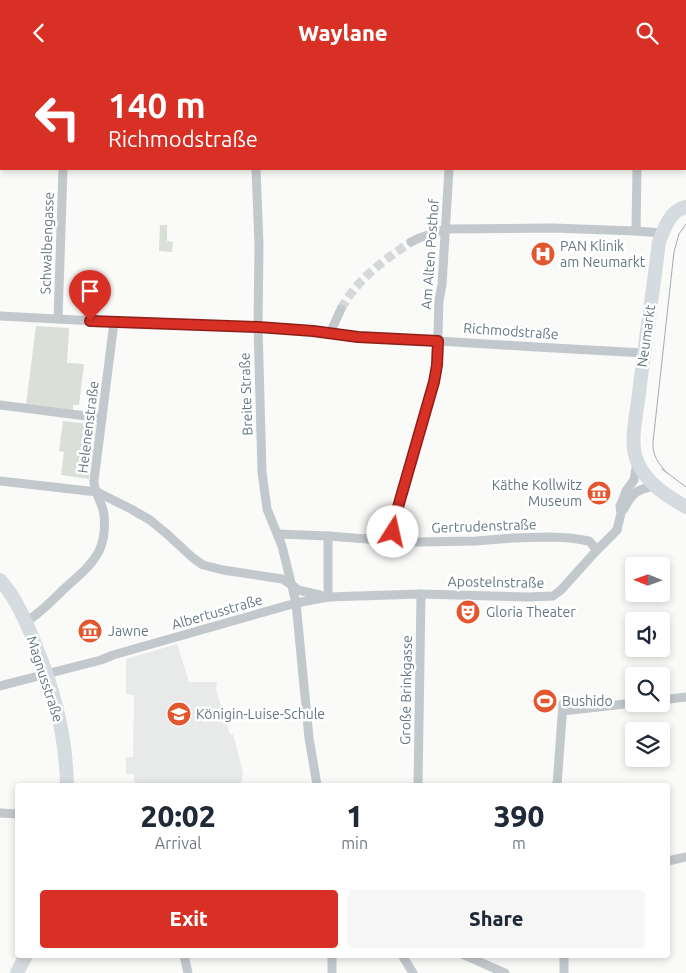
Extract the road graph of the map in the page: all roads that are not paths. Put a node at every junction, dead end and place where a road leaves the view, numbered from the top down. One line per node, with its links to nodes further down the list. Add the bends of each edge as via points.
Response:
1 (63, 170): 12 (street, Schwalbengasse)
2 (256, 170): 14 (street, Breite Straße)
3 (449, 170): 6 (street, Am Alten Posthof)
4 (637, 170): 7 (street)
5 (686, 207): 8 (main road, Neumarkt, via 674,214)
6 (446, 229): 7 (street); 9 (street); 16 (street, Am Alten Posthof)
7 (636, 231): 8 (street)
8 (662, 233): 17 (main road, Neumarkt)
9 (411, 242)
10 (341, 309): 15 (street)
11 (0, 317): 12 (street, Richmodstraße)
12 (58, 319): 13 (street, Richmodstraße)
13 (114, 322): 14 (street, Richmodstraße); 19 (street, Helenenstraße)
14 (258, 327): 15 (street, Richmodstraße); 27 (street, Breite Straße, via 262,472 267,509)
15 (330, 333): 16 (street, Richmodstraße)
16 (438, 341): 17 (street, Richmodstraße); 29 (street, Am Alten Posthof, via 434,382 394,521)
17 (644, 353): 20 (main road, Neumarkt, via 634,440)
18 (0, 405): 19 (street)
19 (102, 418): 23 (street, Helenenstraße, via 94,481)
20 (641, 468): 22 (main road, Neumarkt); 24 (main road); 26 (street, Apostelnstraße, via 626,491 620,506)
21 (0, 481): 23 (street)
22 (655, 487): 25 (main road, Neumarkt); 26 (street, Apostelnstraße, via 635,493)
23 (97, 492): 32 (street, Apostelnstraße, via 150,520 203,565 282,579); 36 (street, Helenenstraße, via 104,512 100,549 81,574)
24 (686, 497)
25 (686, 507)
26 (621, 513): 30 (street, Apostelnstraße, via 617,530)
27 (278, 534): 28 (street, Gertrudenstraße); 32 (street, Breite Straße)
28 (328, 536): 29 (street, Gertrudenstraße); 34 (street)
29 (393, 537): 30 (street, Gertrudenstraße, via 476,541 571,538 589,541)
30 (597, 550): 33 (street, Apostelnstraße, via 553,596)
31 (0, 580): 36 (main road, Magnusstraße)
32 (292, 585): 34 (street, Apostelnstraße, via 298,590); 35 (street, Breite Straße)
33 (421, 595): 34 (street, Apostelnstraße); 44 (street, Große Brinkgasse)
34 (328, 597): 35 (street, Apostelnstraße)
35 (296, 603): 37 (street, Albertusstraße); 43 (street, Breite Straße, via 309,738)
36 (26, 622): 37 (main road, Magnusstraße)
37 (47, 673): 38 (street, Albertusstraße); 42 (main road, Magnusstraße, via 63,735)
38 (0, 686)
39 (686, 697): 40 (street)
40 (670, 699)
41 (625, 704): 45 (street, via 563,708)
42 (68, 783)
43 (318, 783)
44 (418, 783)
45 (556, 783)
46 (0, 813): 47 (street)
47 (15, 814)
48 (686, 857): 49 (street)
49 (670, 861)
50 (24, 958): 56 (main road)
51 (185, 958): 57 (street)
52 (332, 958): 58 (street)
53 (404, 958): 59 (street)
54 (471, 958): 60 (street)
55 (564, 958): 61 (street)
56 (16, 973)
57 (188, 973)
58 (332, 973)
59 (413, 973)
60 (505, 973)
61 (564, 973)

